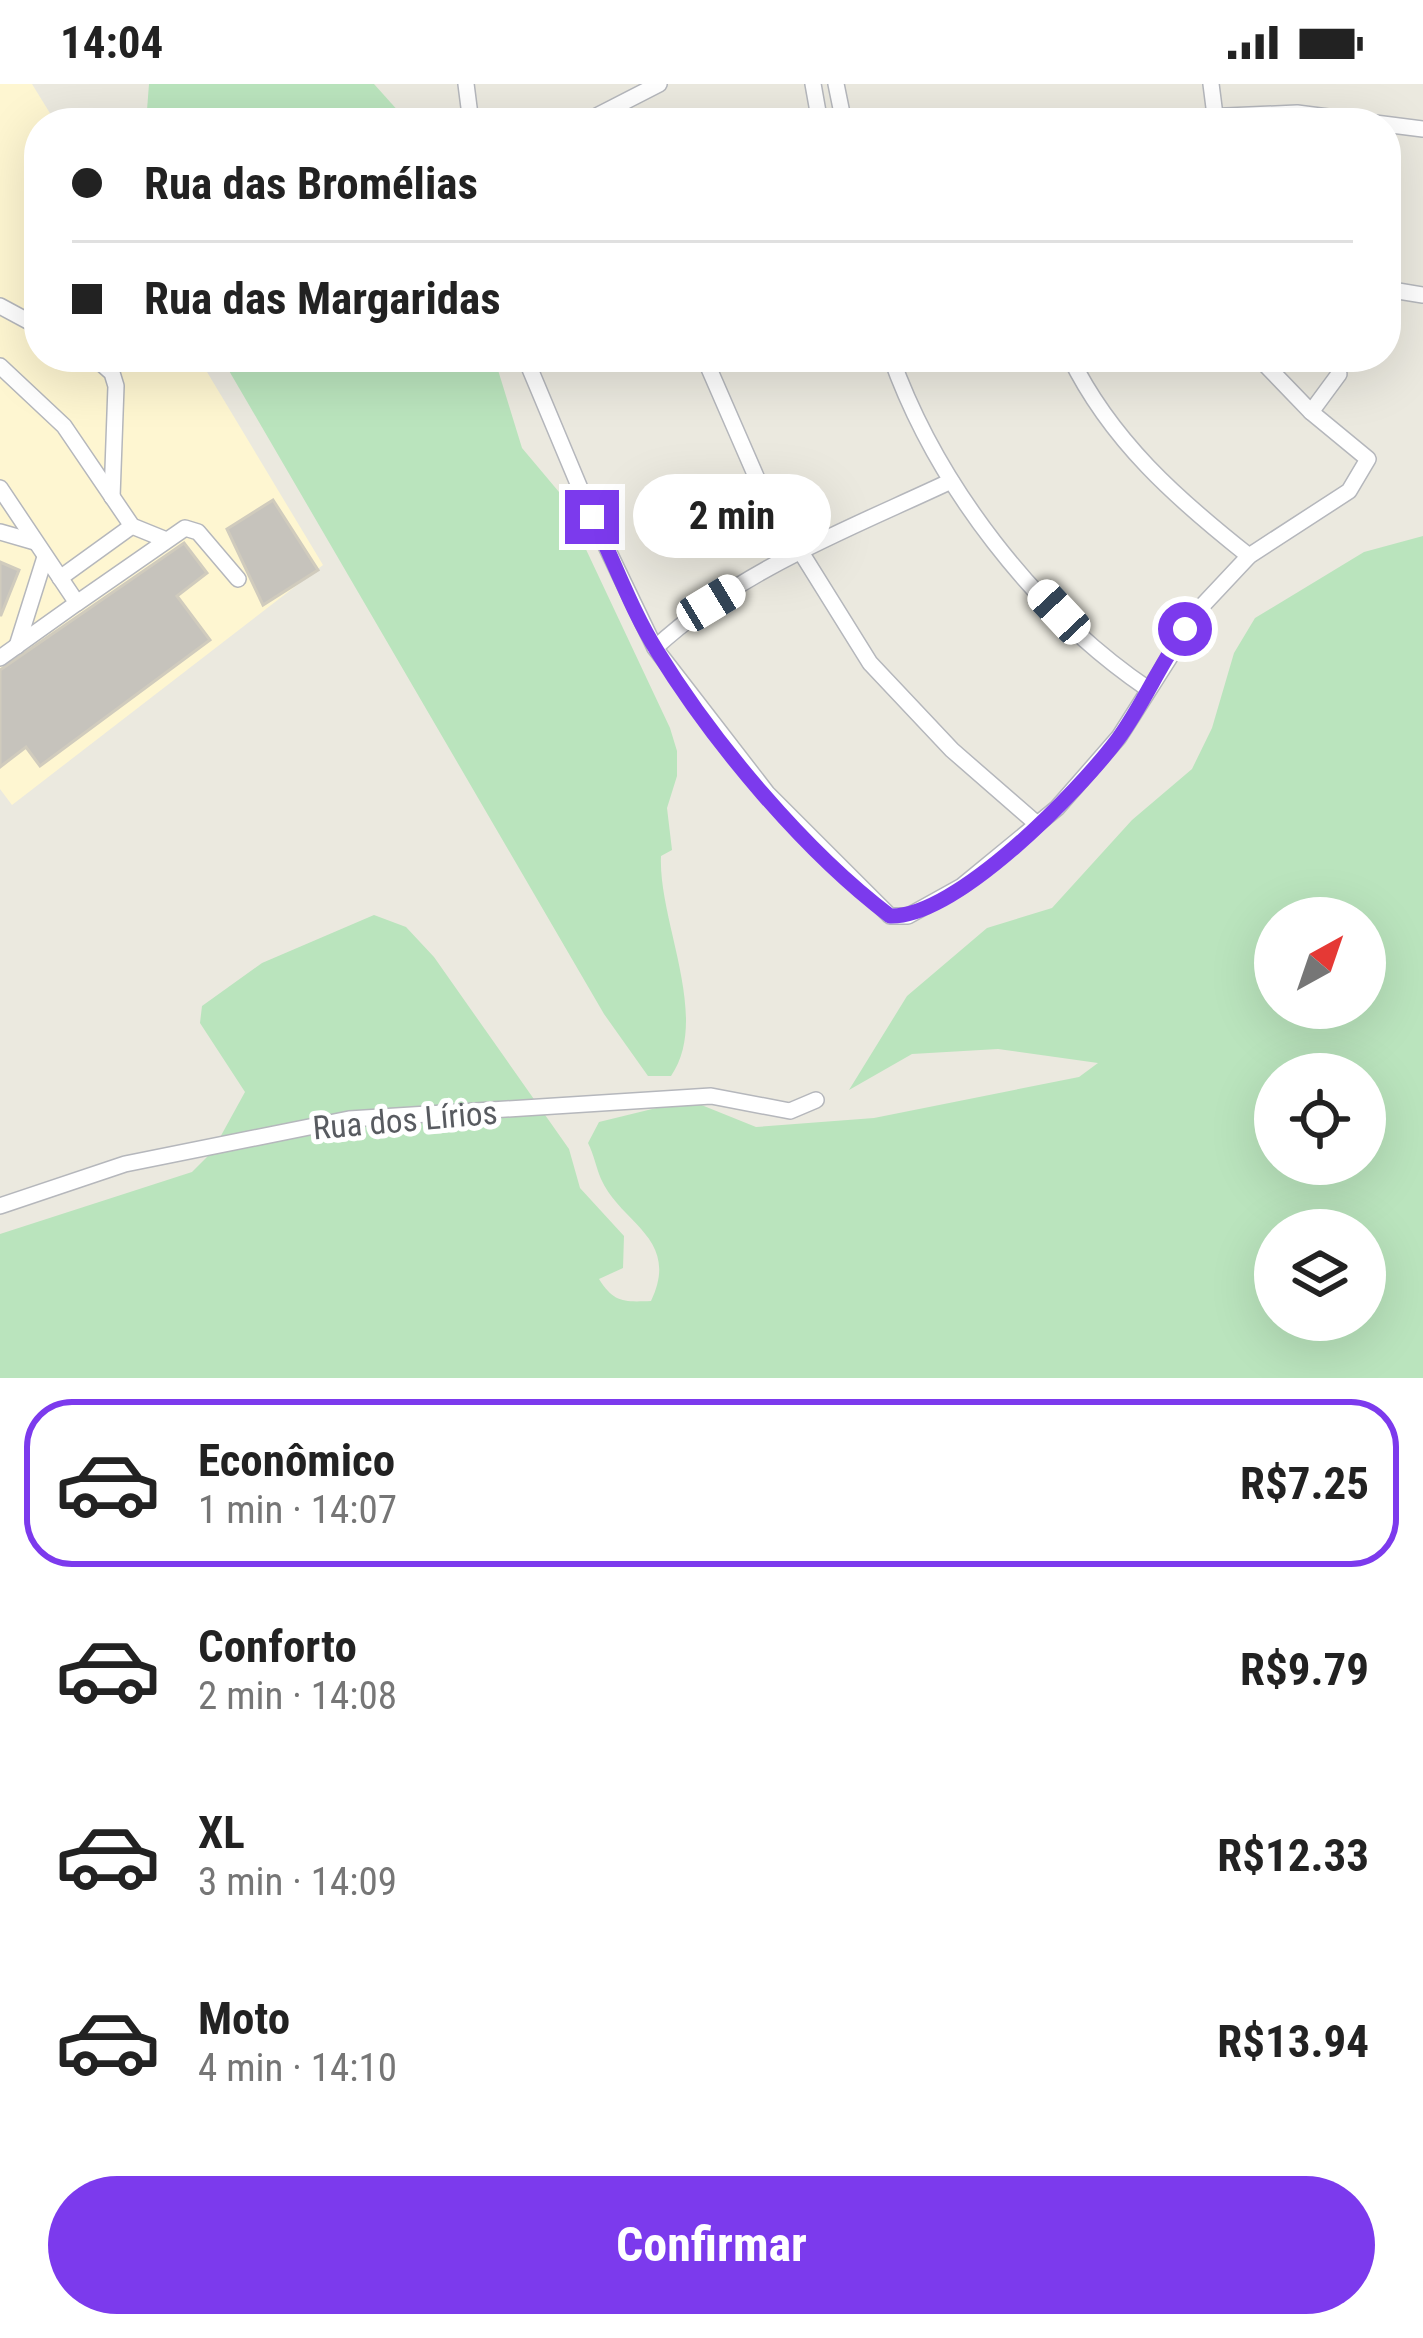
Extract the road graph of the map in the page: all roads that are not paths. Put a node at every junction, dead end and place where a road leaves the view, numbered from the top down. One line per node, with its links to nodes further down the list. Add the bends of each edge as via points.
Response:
1 (659, 84): 2 (street)
2 (612, 108)
3 (0, 366): 14 (street, via 64,426)
4 (111, 372): 14 (street)
5 (533, 372): 26 (street)
6 (711, 372): 19 (street, via 761,488)
7 (898, 372): 12 (street)
8 (1079, 372): 20 (street, via 1118,436 1174,496)
9 (1272, 372): 11 (street)
10 (1339, 374): 11 (street)
11 (1311, 412): 20 (street, via 1360,447 1365,472 1349,491)
12 (951, 481): 19 (street); 28 (street, via 1030,582)
13 (0, 488): 18 (street)
14 (112, 497): 15 (street)
15 (132, 526): 17 (street); 22 (street)
16 (0, 532): 18 (street)
17 (164, 539): 23 (street, via 191,528); 24 (street)
18 (35, 542): 21 (street)
19 (801, 549): 26 (street); 29 (street, via 869,663)
20 (1249, 556): 28 (street, via 1203,604)
21 (45, 557): 22 (street); 25 (street)
22 (60, 578): 24 (street)
23 (238, 579)
24 (77, 603): 25 (street)
25 (17, 646): 27 (street)
26 (655, 648): 29 (street, via 767,794 890,916 908,916 962,886)
27 (0, 658)
28 (1148, 689): 29 (street, via 1096,766)
29 (1037, 824)
30 (815, 1100): 31 (street, Rua dos Lírios, via 790,1111 712,1096 349,1119 125,1164)
31 (0, 1207)

